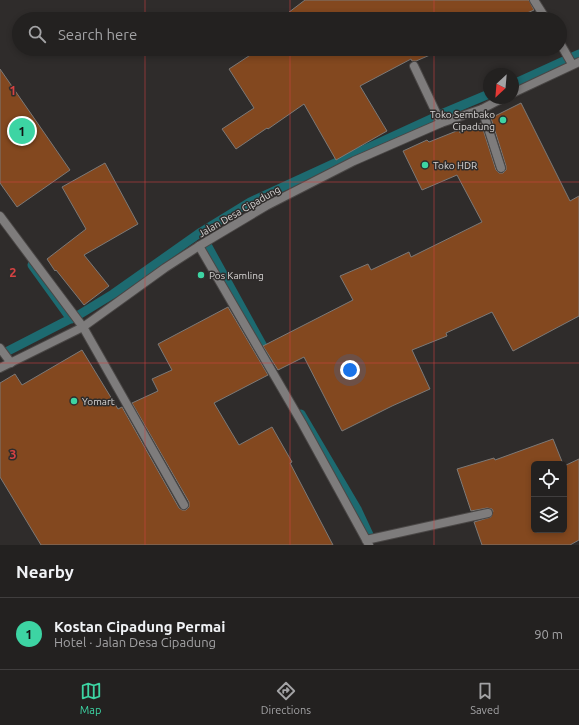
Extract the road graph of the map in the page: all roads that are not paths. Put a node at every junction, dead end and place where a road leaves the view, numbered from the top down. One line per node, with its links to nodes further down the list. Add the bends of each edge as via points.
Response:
1 (534, 0): 2 (street)
2 (542, 12)
3 (567, 52): 4 (street)
4 (576, 63): 6 (street)
5 (414, 66): 9 (street)
6 (519, 90)
7 (490, 104): 8 (street, Jalan Desa Cipadung)
8 (482, 108): 9 (street, Jalan Desa Cipadung); 10 (street)
9 (441, 124): 12 (street, Jalan Desa Cipadung, via 354,161 266,206)
10 (501, 168)
11 (0, 216): 13 (street)
12 (199, 246): 13 (street, Jalan Desa Cipadung); 19 (street, via 302,423)
13 (83, 327): 15 (street, Jalan Desa Cipadung); 17 (street)
14 (0, 348): 15 (street)
15 (11, 363): 16 (street, Jalan Desa Cipadung)
16 (0, 368)
17 (184, 505)
18 (488, 513): 19 (street)
19 (367, 542)

